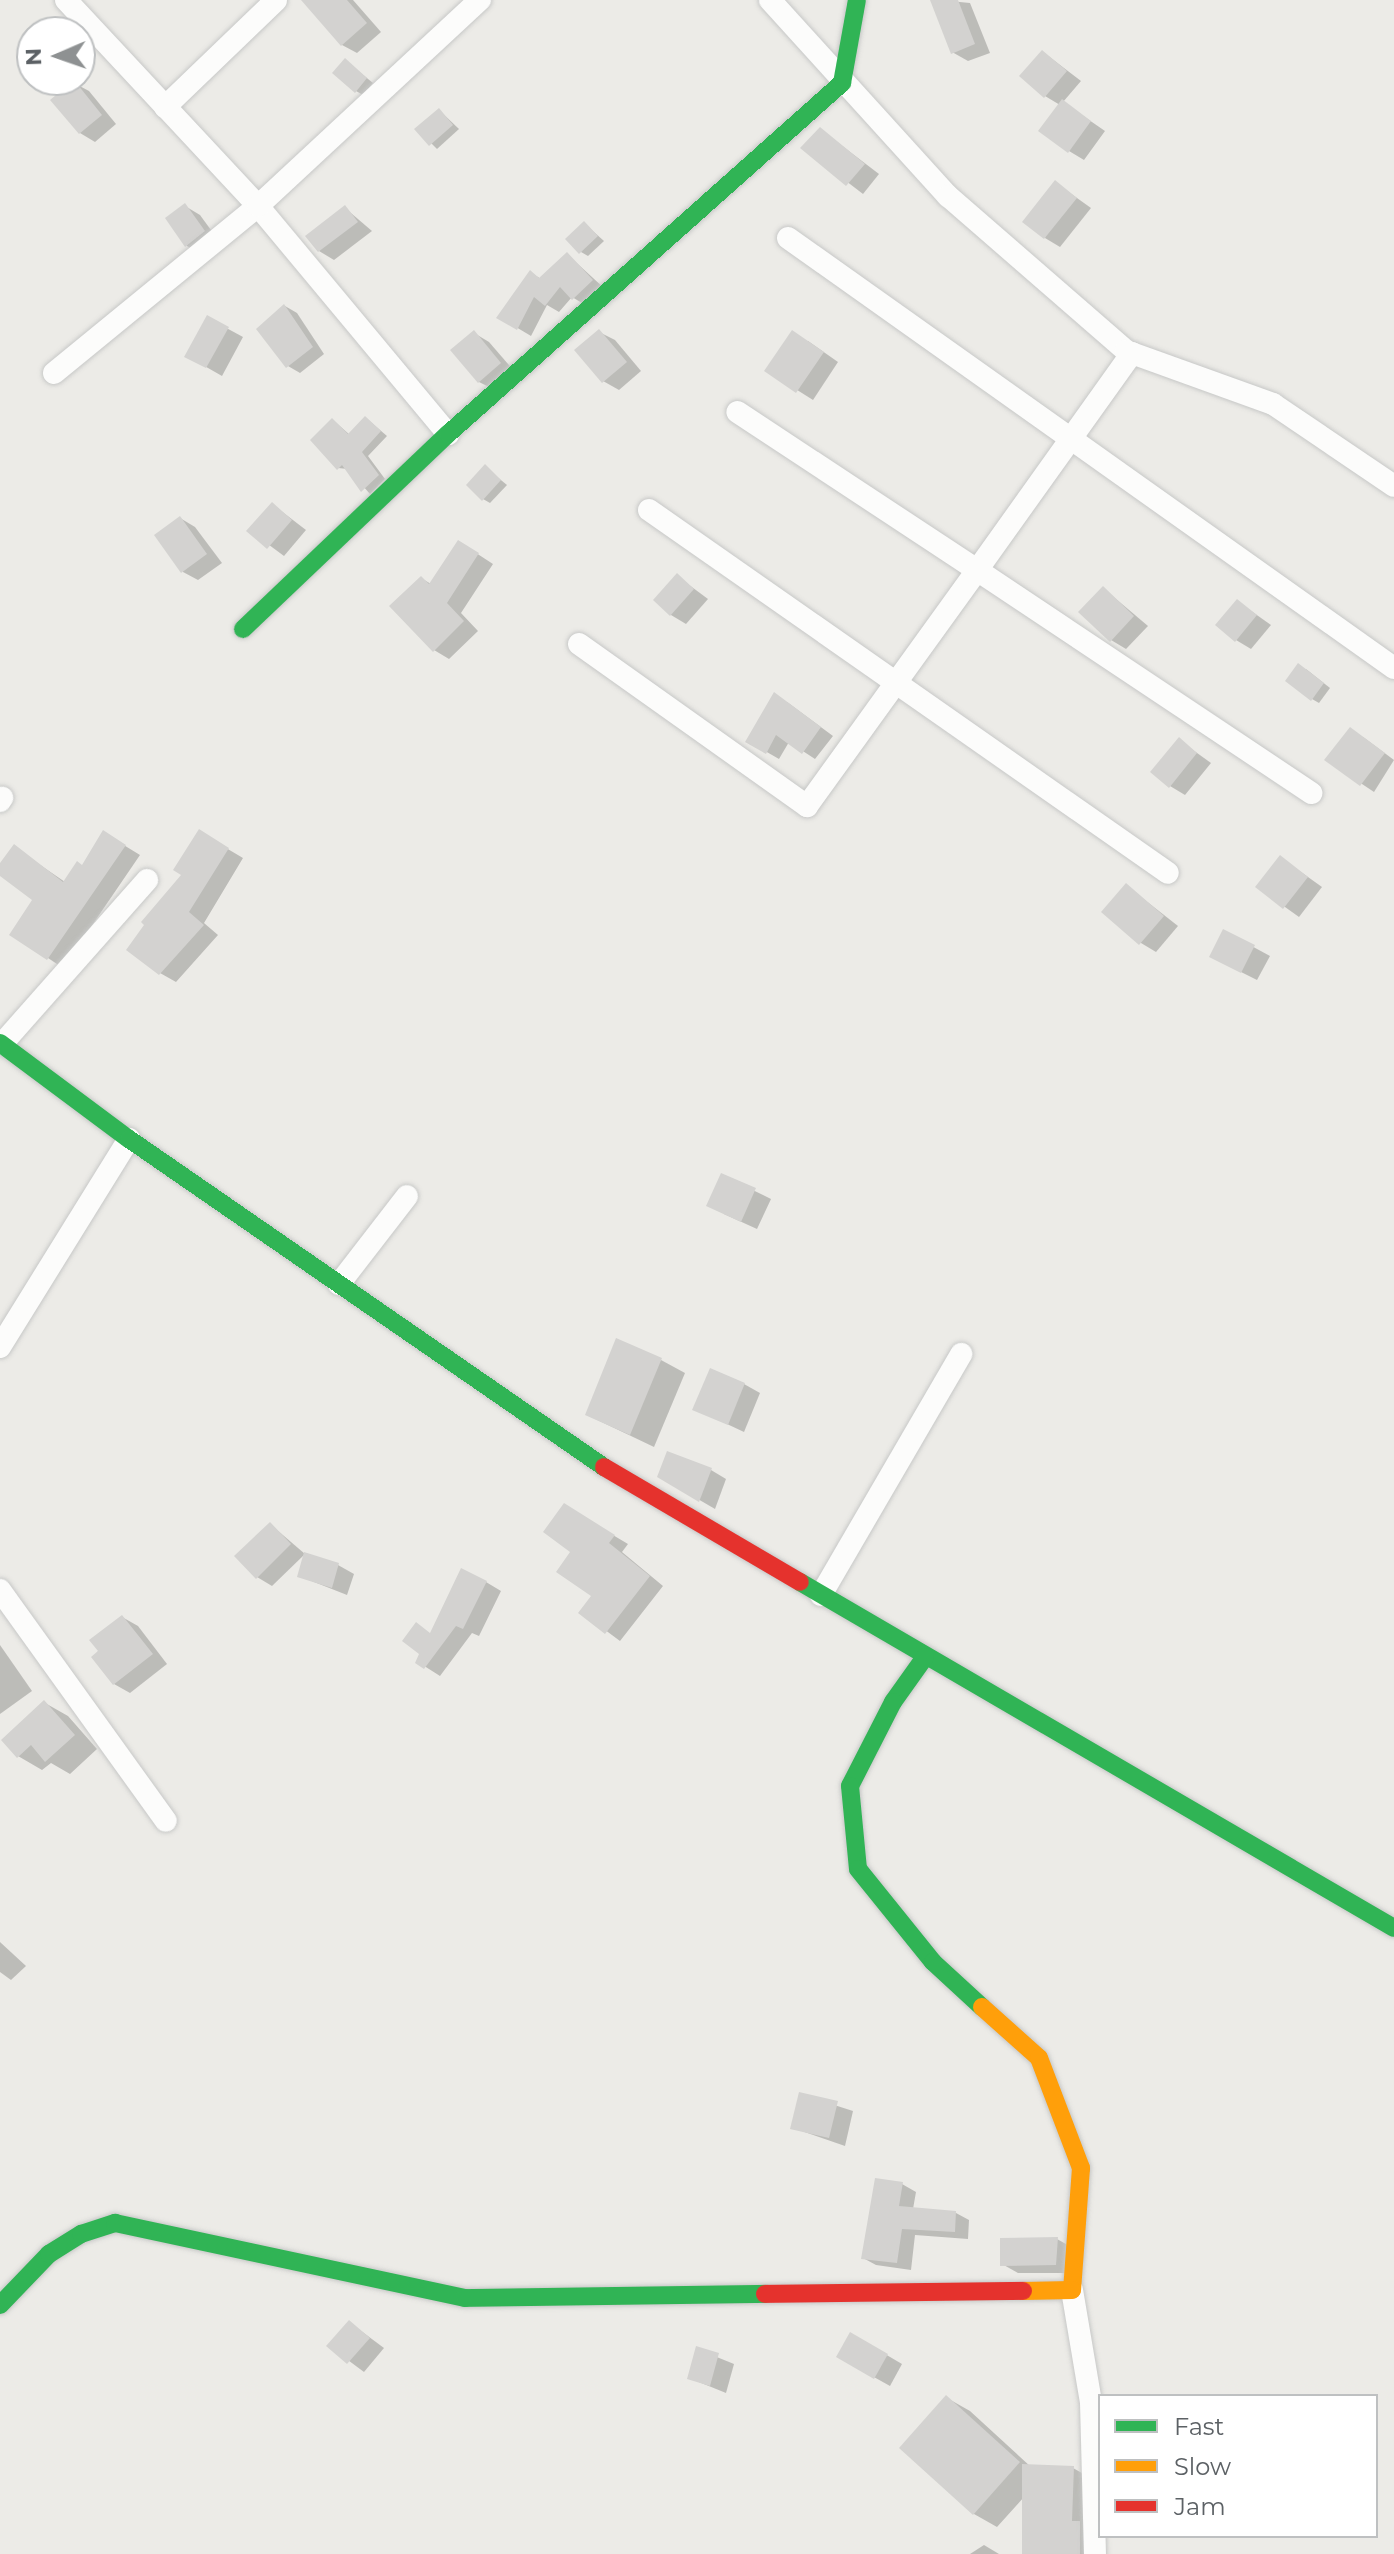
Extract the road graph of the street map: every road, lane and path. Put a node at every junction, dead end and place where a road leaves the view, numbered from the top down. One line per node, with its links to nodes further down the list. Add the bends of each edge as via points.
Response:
1 (66, 0): 7 (street)
2 (276, 0): 7 (street)
3 (480, 0): 8 (street)
4 (770, 0): 6 (street)
5 (857, 0): 6 (street)
6 (842, 83): 10 (street, via 948,196); 13 (street)
7 (165, 107): 8 (street)
8 (258, 206): 11 (street); 13 (street)
9 (788, 238): 14 (street)
10 (1132, 353): 14 (street); 15 (street, via 1273,404)
11 (54, 373)
12 (737, 412): 17 (street)
13 (448, 434): 18 (street)
14 (1072, 437): 17 (street); 20 (street)
15 (1394, 486)
16 (649, 510): 21 (street)
17 (977, 570): 21 (street); 22 (street)
18 (243, 629)
19 (579, 644): 21 (street, via 807,806)
20 (1394, 668)
21 (896, 683): 23 (street)
22 (1312, 793)
23 (1168, 873)
24 (147, 880): 25 (street)
25 (1, 1044): 26 (street)
26 (129, 1139): 28 (street); 29 (street)
27 (407, 1196): 28 (street)
28 (339, 1284): 32 (street, via 583,1455)
29 (0, 1347)
30 (961, 1354): 32 (street)
31 (0, 1590): 34 (street)
32 (821, 1595): 33 (street)
33 (925, 1657): 35 (street); 36 (street, via 893,1702 850,1786 858,1869 933,1962 1039,2058 1081,2168)
34 (166, 1821)
35 (1394, 1928)
36 (1072, 2290): 37 (street, via 465,2298 115,2223 81,2234 49,2254); 38 (street, via 1091,2402)
37 (0, 2305)
38 (1095, 2554)

